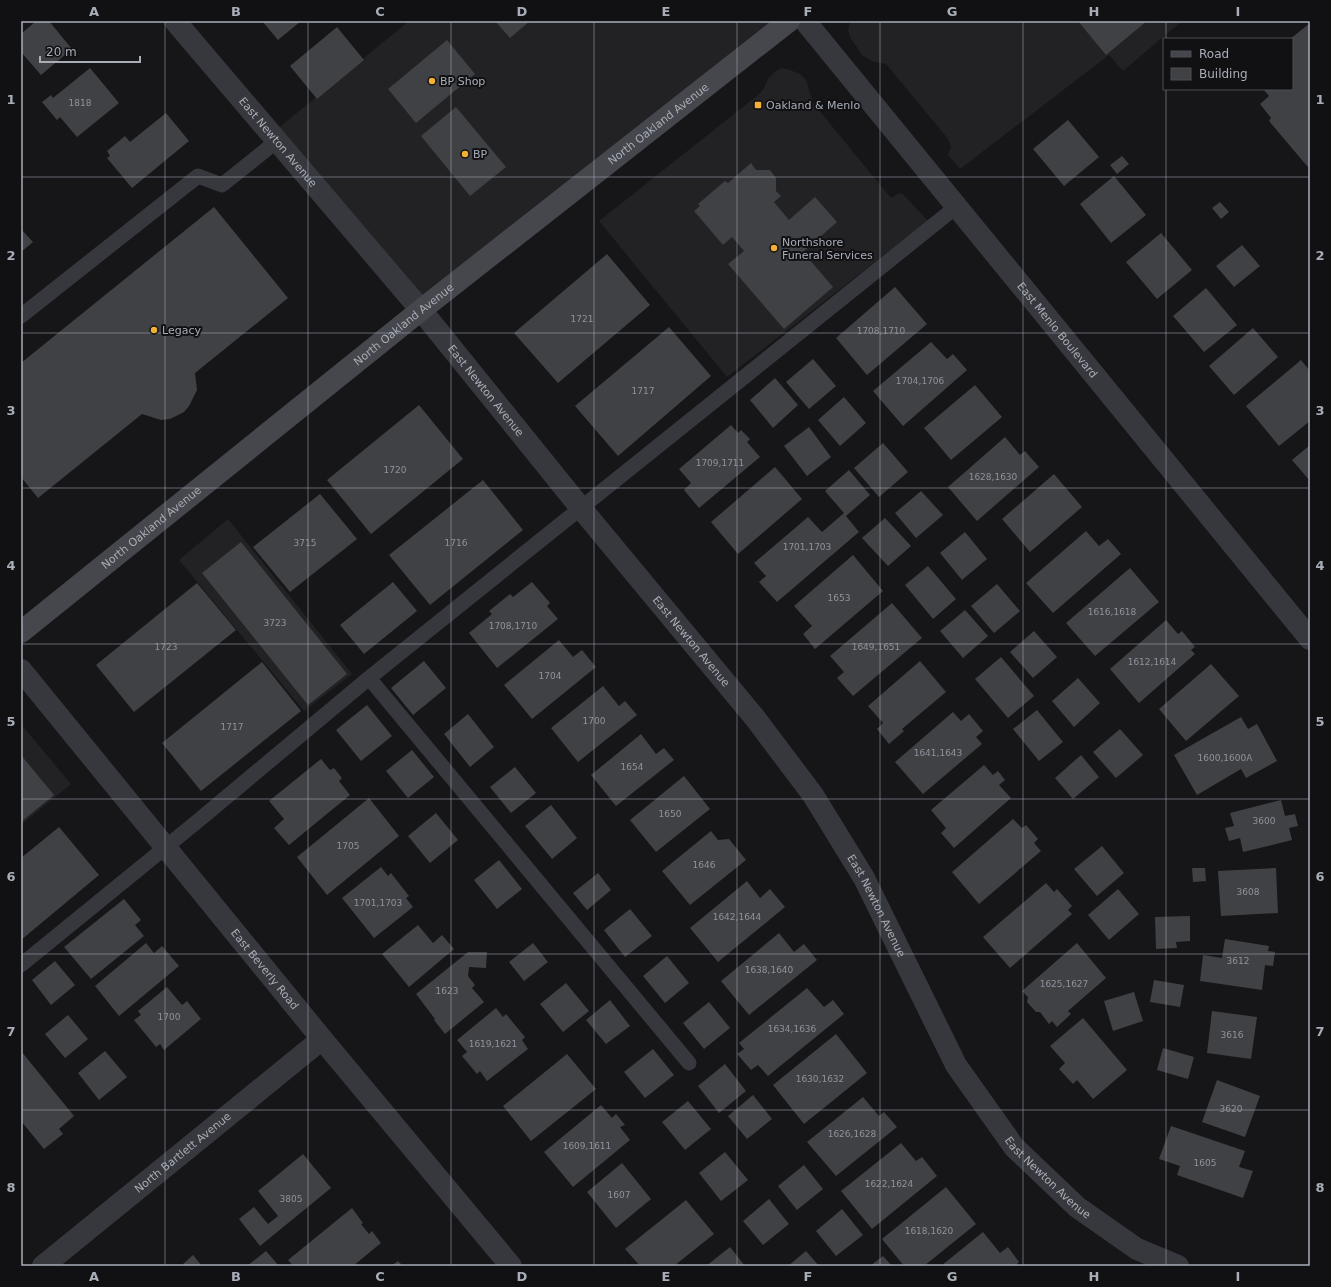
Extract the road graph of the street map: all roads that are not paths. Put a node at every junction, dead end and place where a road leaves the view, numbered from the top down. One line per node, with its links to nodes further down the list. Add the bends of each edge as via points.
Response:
1 (175, 21): 4 (street, East Newton Avenue)
2 (789, 21): 6 (main road, North Oakland Avenue)
3 (805, 21): 5 (street, East Menlo Boulevard)
4 (277, 141): 6 (street, East Newton Avenue); 7 (lane, via 222,186 198,176)
5 (956, 207): 8 (lane); 10 (street, East Menlo Boulevard)
6 (420, 310): 8 (street, East Newton Avenue); 9 (main road, North Oakland Avenue)
7 (21, 316)
8 (580, 507): 12 (lane); 19 (street, East Newton Avenue, via 755,718 813,795 864,878 956,1065 1014,1147 1077,1207 1137,1249)
9 (21, 632)
10 (1310, 639)
11 (21, 670): 13 (street, East Beverly Road)
12 (369, 678): 13 (lane); 16 (lane)
13 (166, 848): 14 (lane); 15 (street, East Beverly Road)
14 (21, 965)
15 (322, 1039): 17 (street, North Bartlett Avenue); 18 (street, East Beverly Road)
16 (689, 1063)
17 (43, 1266)
18 (511, 1266)
19 (1178, 1266)

